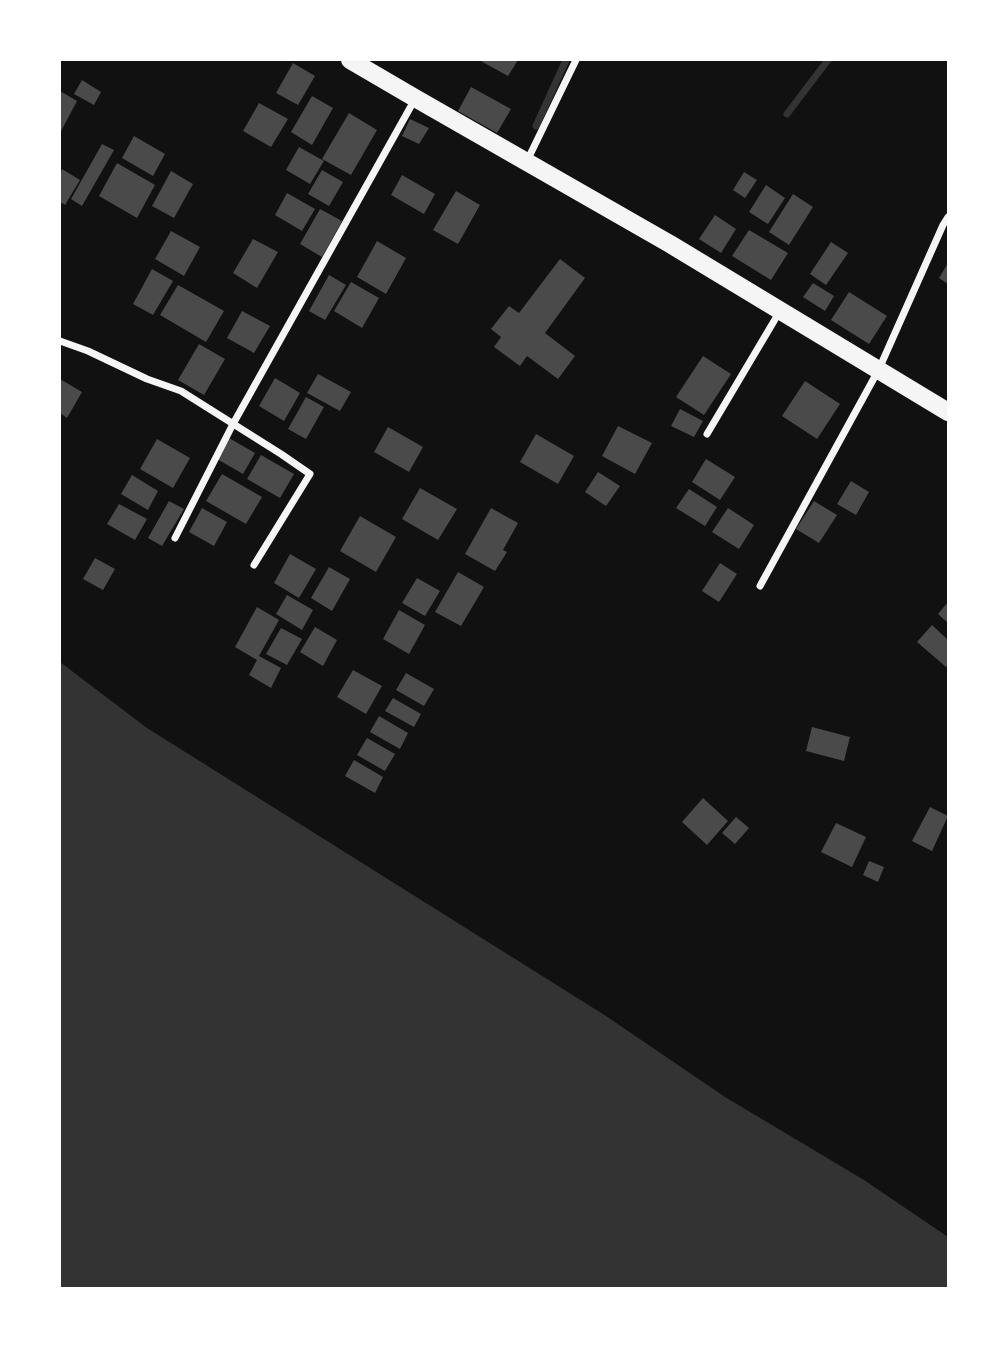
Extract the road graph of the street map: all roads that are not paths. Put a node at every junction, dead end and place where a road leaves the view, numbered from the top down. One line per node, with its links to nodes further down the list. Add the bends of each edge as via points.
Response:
1 (350, 60): 3 (main road)
2 (576, 60): 4 (street)
3 (415, 98): 4 (main road); 10 (street)
4 (526, 162): 6 (main road)
5 (948, 217): 8 (street)
6 (780, 310): 8 (main road); 11 (street)
7 (60, 341): 10 (street, via 181,391)
8 (879, 369): 9 (main road); 14 (street)
9 (948, 412)
10 (233, 424): 12 (street); 13 (street, via 310,474)
11 (707, 434)
12 (175, 538)
13 (254, 565)
14 (760, 586)

